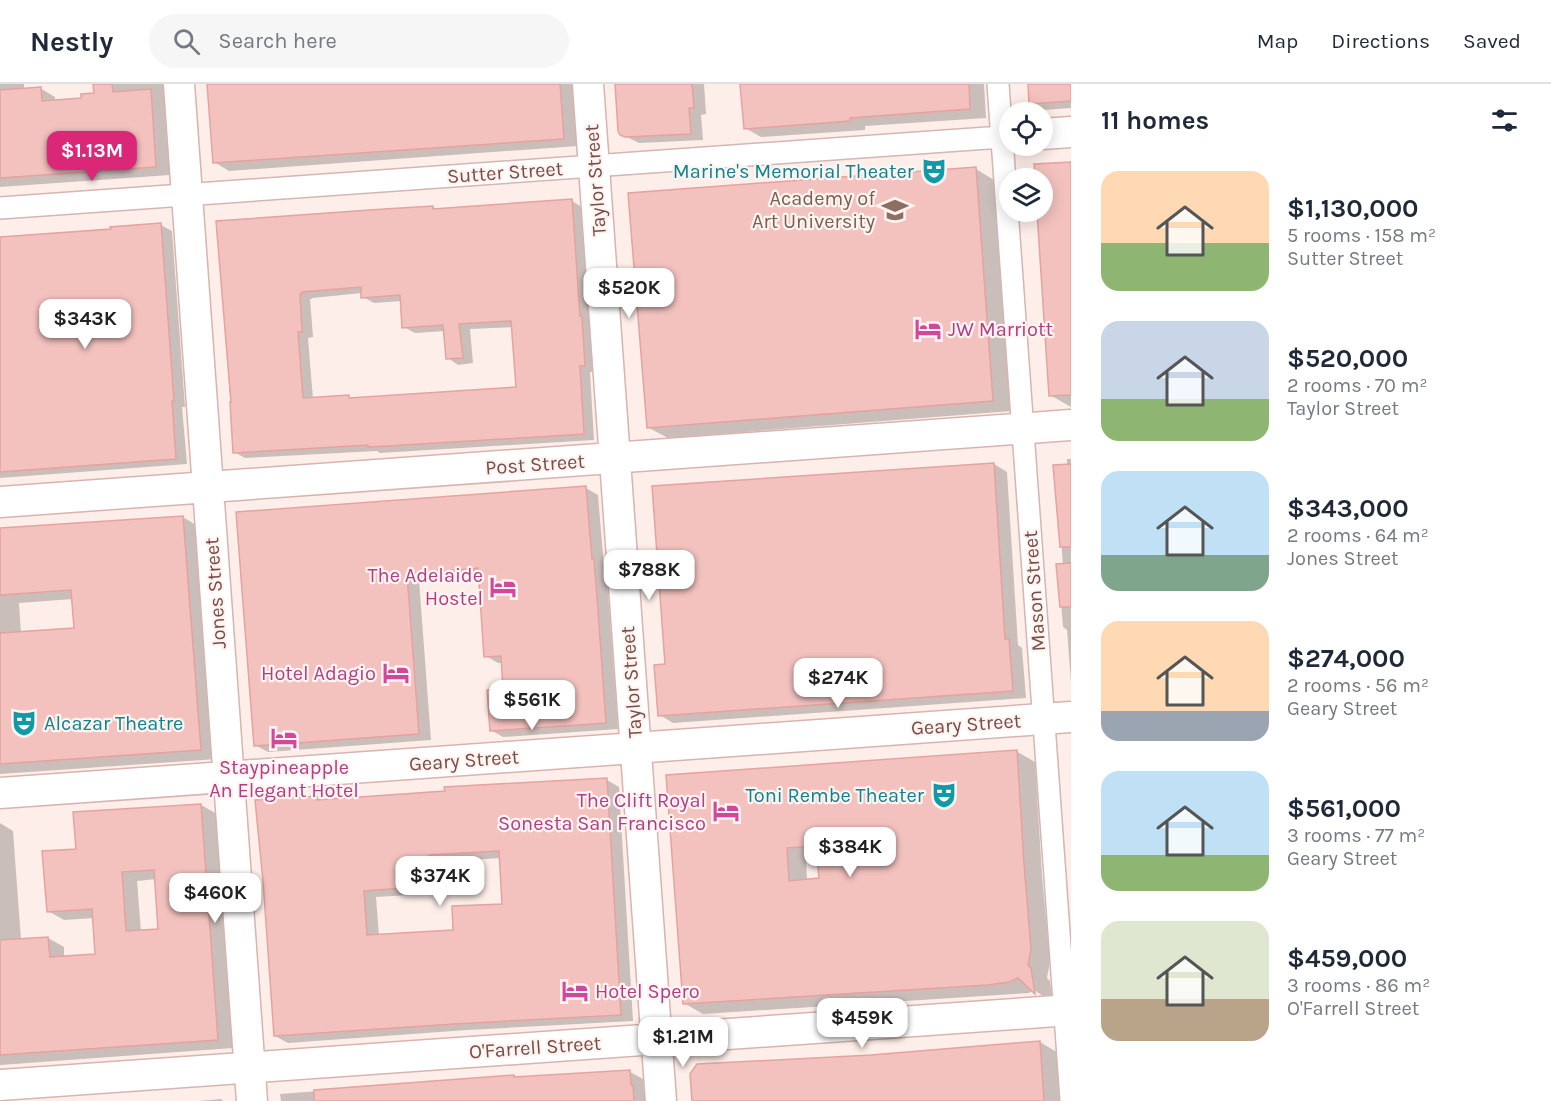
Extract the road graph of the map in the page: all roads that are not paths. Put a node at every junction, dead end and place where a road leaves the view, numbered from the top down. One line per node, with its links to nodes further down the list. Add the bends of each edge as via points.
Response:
1 (179, 84): 10 (main road, Jones Street)
2 (588, 84): 9 (main road, Taylor Street)
3 (998, 84): 4 (street, Mason Street)
4 (1001, 102)
5 (1071, 132): 6 (main road)
6 (1053, 133)
7 (999, 137): 9 (street, Sutter Street)
8 (1007, 156): 13 (street, Mason Street)
9 (594, 166): 10 (street, Sutter Street); 14 (main road, Taylor Street)
10 (187, 195): 11 (street, Sutter Street); 15 (main road, Jones Street)
11 (0, 208)
12 (1071, 425): 13 (main road, Post Street)
13 (1023, 429): 14 (main road, Post Street); 17 (street, Mason Street)
14 (615, 458): 15 (main road, Post Street); 18 (main road, Taylor Street)
15 (208, 487): 16 (main road, Post Street); 19 (main road, Jones Street)
16 (0, 502)
17 (1057, 718): 18 (main road, Geary Street); 21 (street, Mason Street)
18 (636, 748): 19 (main road, Geary Street); 22 (main road, Taylor Street)
19 (229, 777): 20 (main road, Geary Street); 23 (main road, Jones Street)
20 (0, 793)
21 (1068, 1010): 22 (main road, O'Farrell Street); 25 (street, Mason Street)
22 (657, 1039): 23 (main road, O'Farrell Street); 27 (main road, Taylor Street)
23 (249, 1067): 24 (main road, O'Farrell Street); 26 (main road, Jones Street)
24 (0, 1085)
25 (1071, 1099)
26 (252, 1101)
27 (661, 1101)

